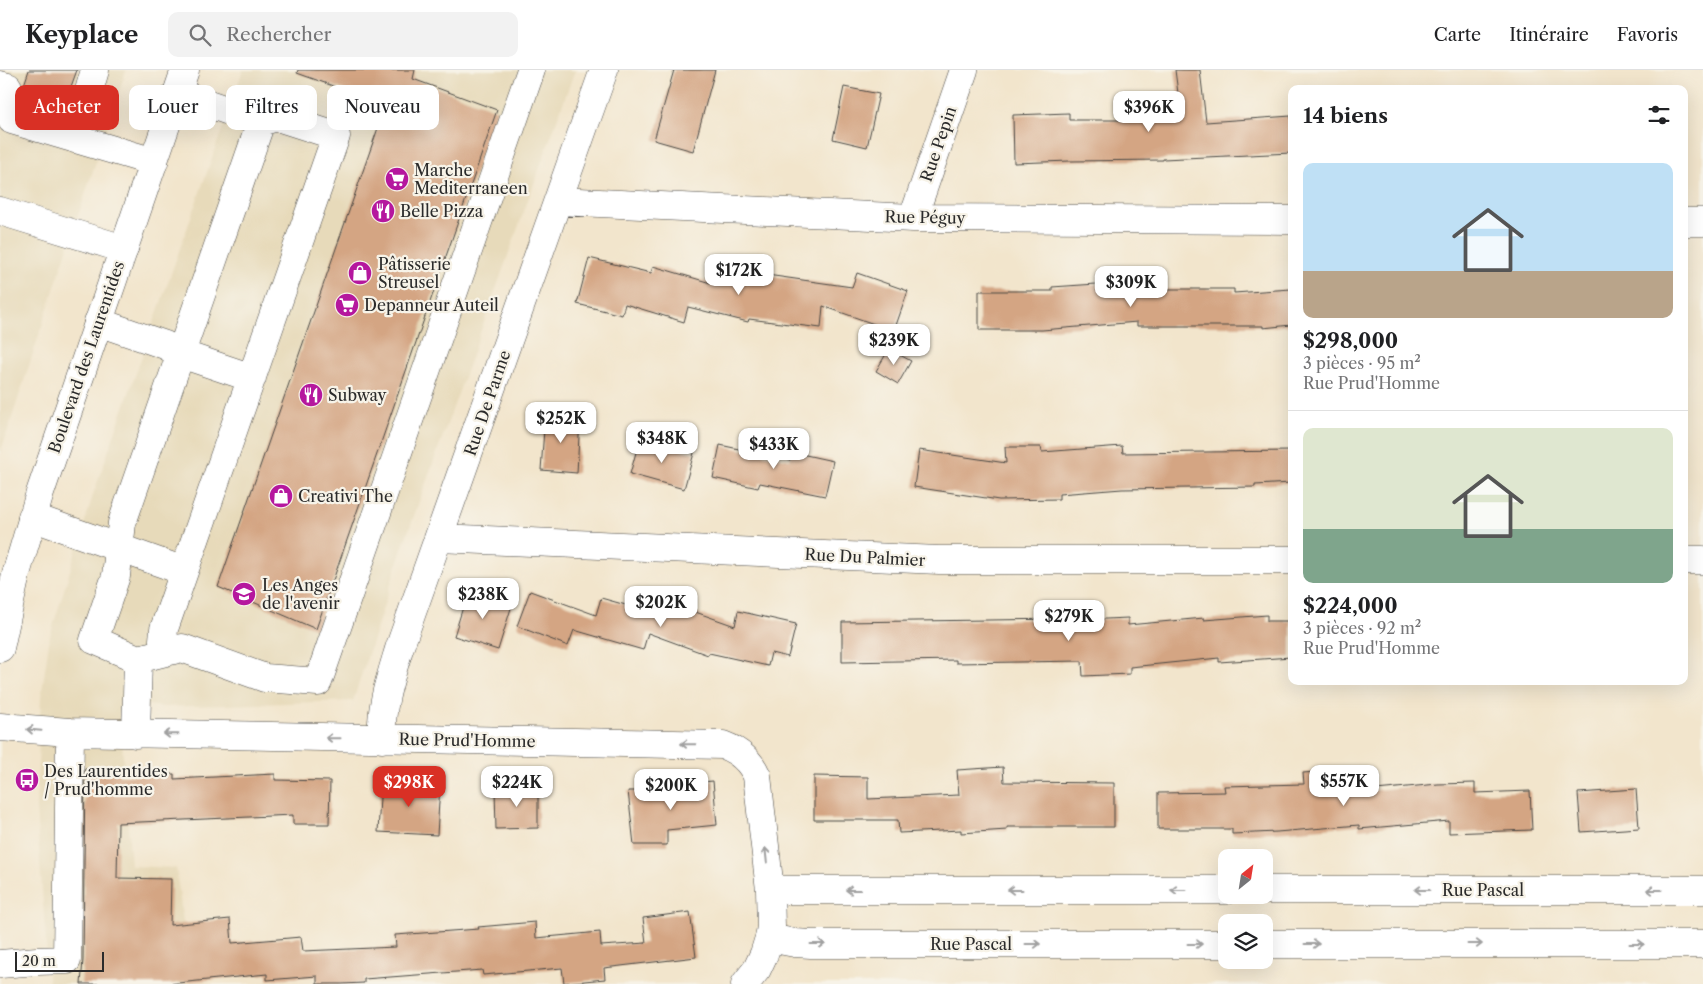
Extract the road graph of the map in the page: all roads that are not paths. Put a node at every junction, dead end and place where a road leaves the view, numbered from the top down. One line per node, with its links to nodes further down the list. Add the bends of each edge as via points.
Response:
1 (95, 70): 10 (street)
2 (531, 70): 30 (street, via 318,682 265,678 182,648)
3 (604, 70): 12 (street, Rue De Parme)
4 (964, 70): 14 (street, Rue Pepin)
5 (181, 81): 7 (street); 11 (street, Boulevard des Laurentides)
6 (0, 85): 10 (street, via 8,87 12,120)
7 (226, 104)
8 (258, 130): 20 (street)
9 (317, 130): 21 (street, via 336,136)
10 (75, 139): 11 (street)
11 (154, 162): 18 (street, Boulevard des Laurentides)
12 (558, 201): 14 (street, Rue Péguy); 23 (street, Rue De Parme)
13 (0, 211): 18 (street)
14 (913, 218): 15 (street, Rue Péguy)
15 (1288, 220)
16 (1688, 222): 17 (street)
17 (1703, 222)
18 (124, 249): 19 (street, Boulevard des Laurentides)
19 (98, 322): 20 (street, via 165,345); 22 (street, Boulevard des Laurentides)
20 (181, 354): 21 (street); 24 (street, via 122,522)
21 (252, 378): 28 (street)
22 (32, 517): 24 (street); 29 (street, Boulevard des Laurentides, via 12,588)
23 (439, 538): 25 (street, Rue Du Palmier, via 939,560); 35 (street, Rue De Parme, via 386,689)
24 (120, 548): 28 (street); 31 (street, via 116,576 94,640)
25 (1288, 560)
26 (1688, 560): 27 (street)
27 (1703, 560)
28 (184, 571): 30 (street, via 164,629)
29 (0, 648)
30 (165, 651): 31 (street)
31 (138, 659): 34 (street)
32 (0, 727): 33 (street, Rue Prud'Homme, one-way to 32)
33 (70, 732): 34 (street, Rue Prud'Homme); 44 (street, via 67,960)
34 (136, 734): 35 (street, Rue Prud'Homme, one-way to 34)
35 (382, 739): 36 (street, Rue Prud'Homme, one-way to 35, via 757,776 744,756 730,748 715,744)
36 (770, 890): 37 (street, one-way to 36); 40 (street, Rue Prud'Homme)
37 (1218, 890)
38 (1273, 890): 39 (street, Rue Pascal, one-way to 38)
39 (1703, 890)
40 (769, 938): 41 (street, Rue Pascal, one-way to 41, via 811,944); 45 (street, via 756,969)
41 (1218, 944)
42 (1273, 944): 43 (street, one-way to 43)
43 (1703, 944)
44 (0, 964)
45 (745, 984)

